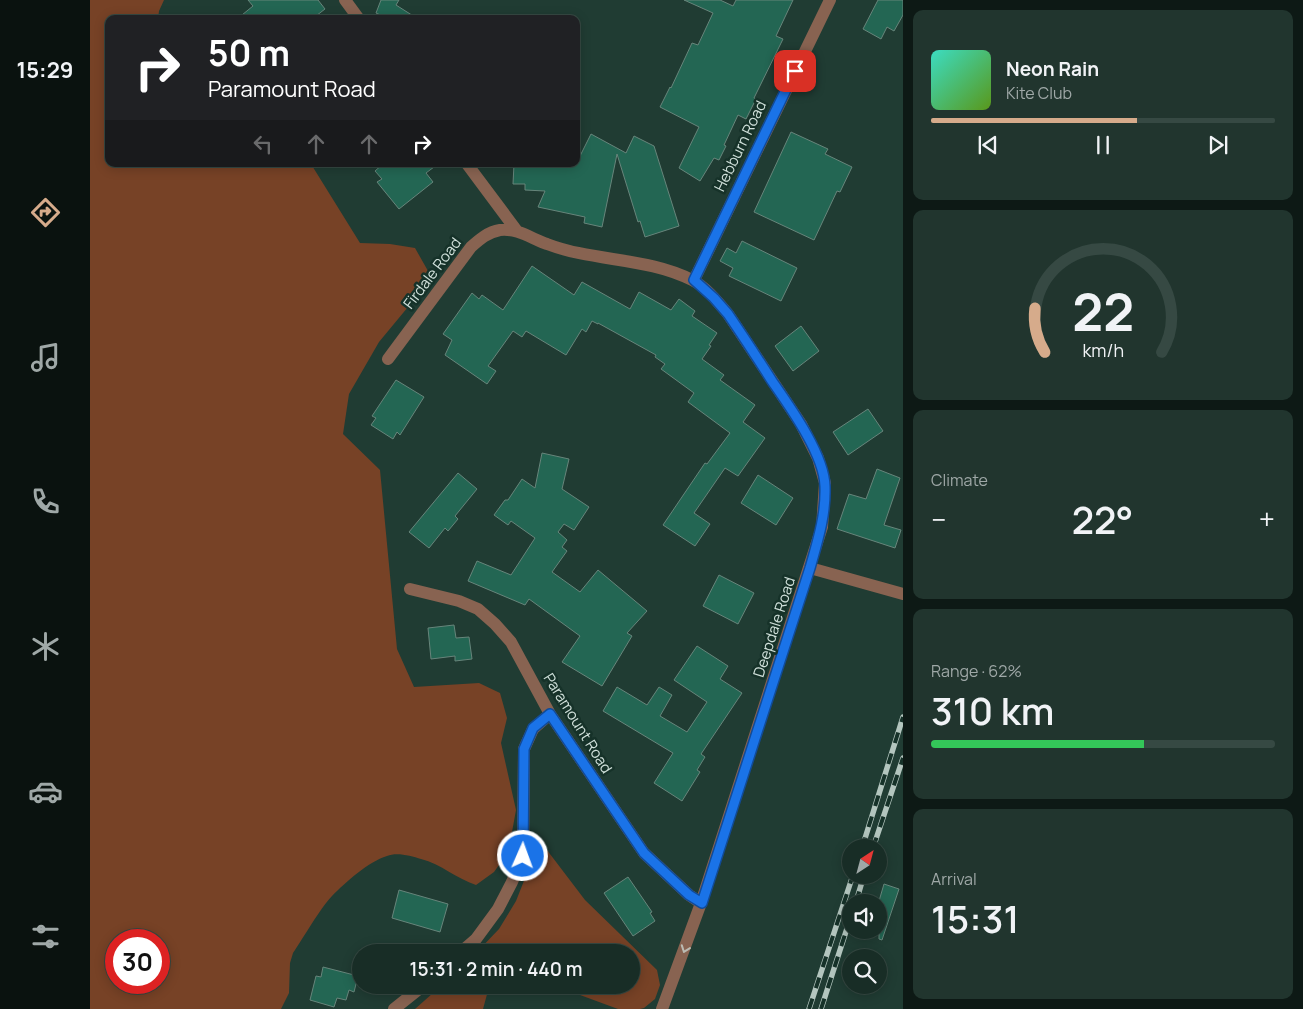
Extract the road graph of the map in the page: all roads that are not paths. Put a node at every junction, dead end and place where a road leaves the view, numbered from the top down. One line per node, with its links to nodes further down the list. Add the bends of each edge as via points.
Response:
1 (345, 0): 3 (street)
2 (830, 0): 6 (street, Hebburn Road)
3 (356, 15)
4 (469, 167): 5 (street, Firdale Road)
5 (518, 231): 6 (street, Firdale Road, via 567,250 654,266); 7 (street, Firdale Road, via 501,230 485,235 471,247)
6 (694, 280): 8 (street, Deepdale Road, via 728,314 801,424 818,458 825,483 825,507)
7 (388, 359)
8 (810, 568): 10 (street); 12 (street, Deepdale Road)
9 (410, 589): 11 (street, Paramount Road, via 459,601 478,609 495,624 510,642)
10 (901, 593)
11 (550, 714): 12 (street, Paramount Road, via 644,853); 13 (street, via 533,728 524,749 523,856 498,909)
12 (702, 903): 16 (street, Deepdale Road, one-way to 16)
13 (470, 944)
14 (413, 994): 15 (street)
15 (394, 1009)
16 (662, 1009)

